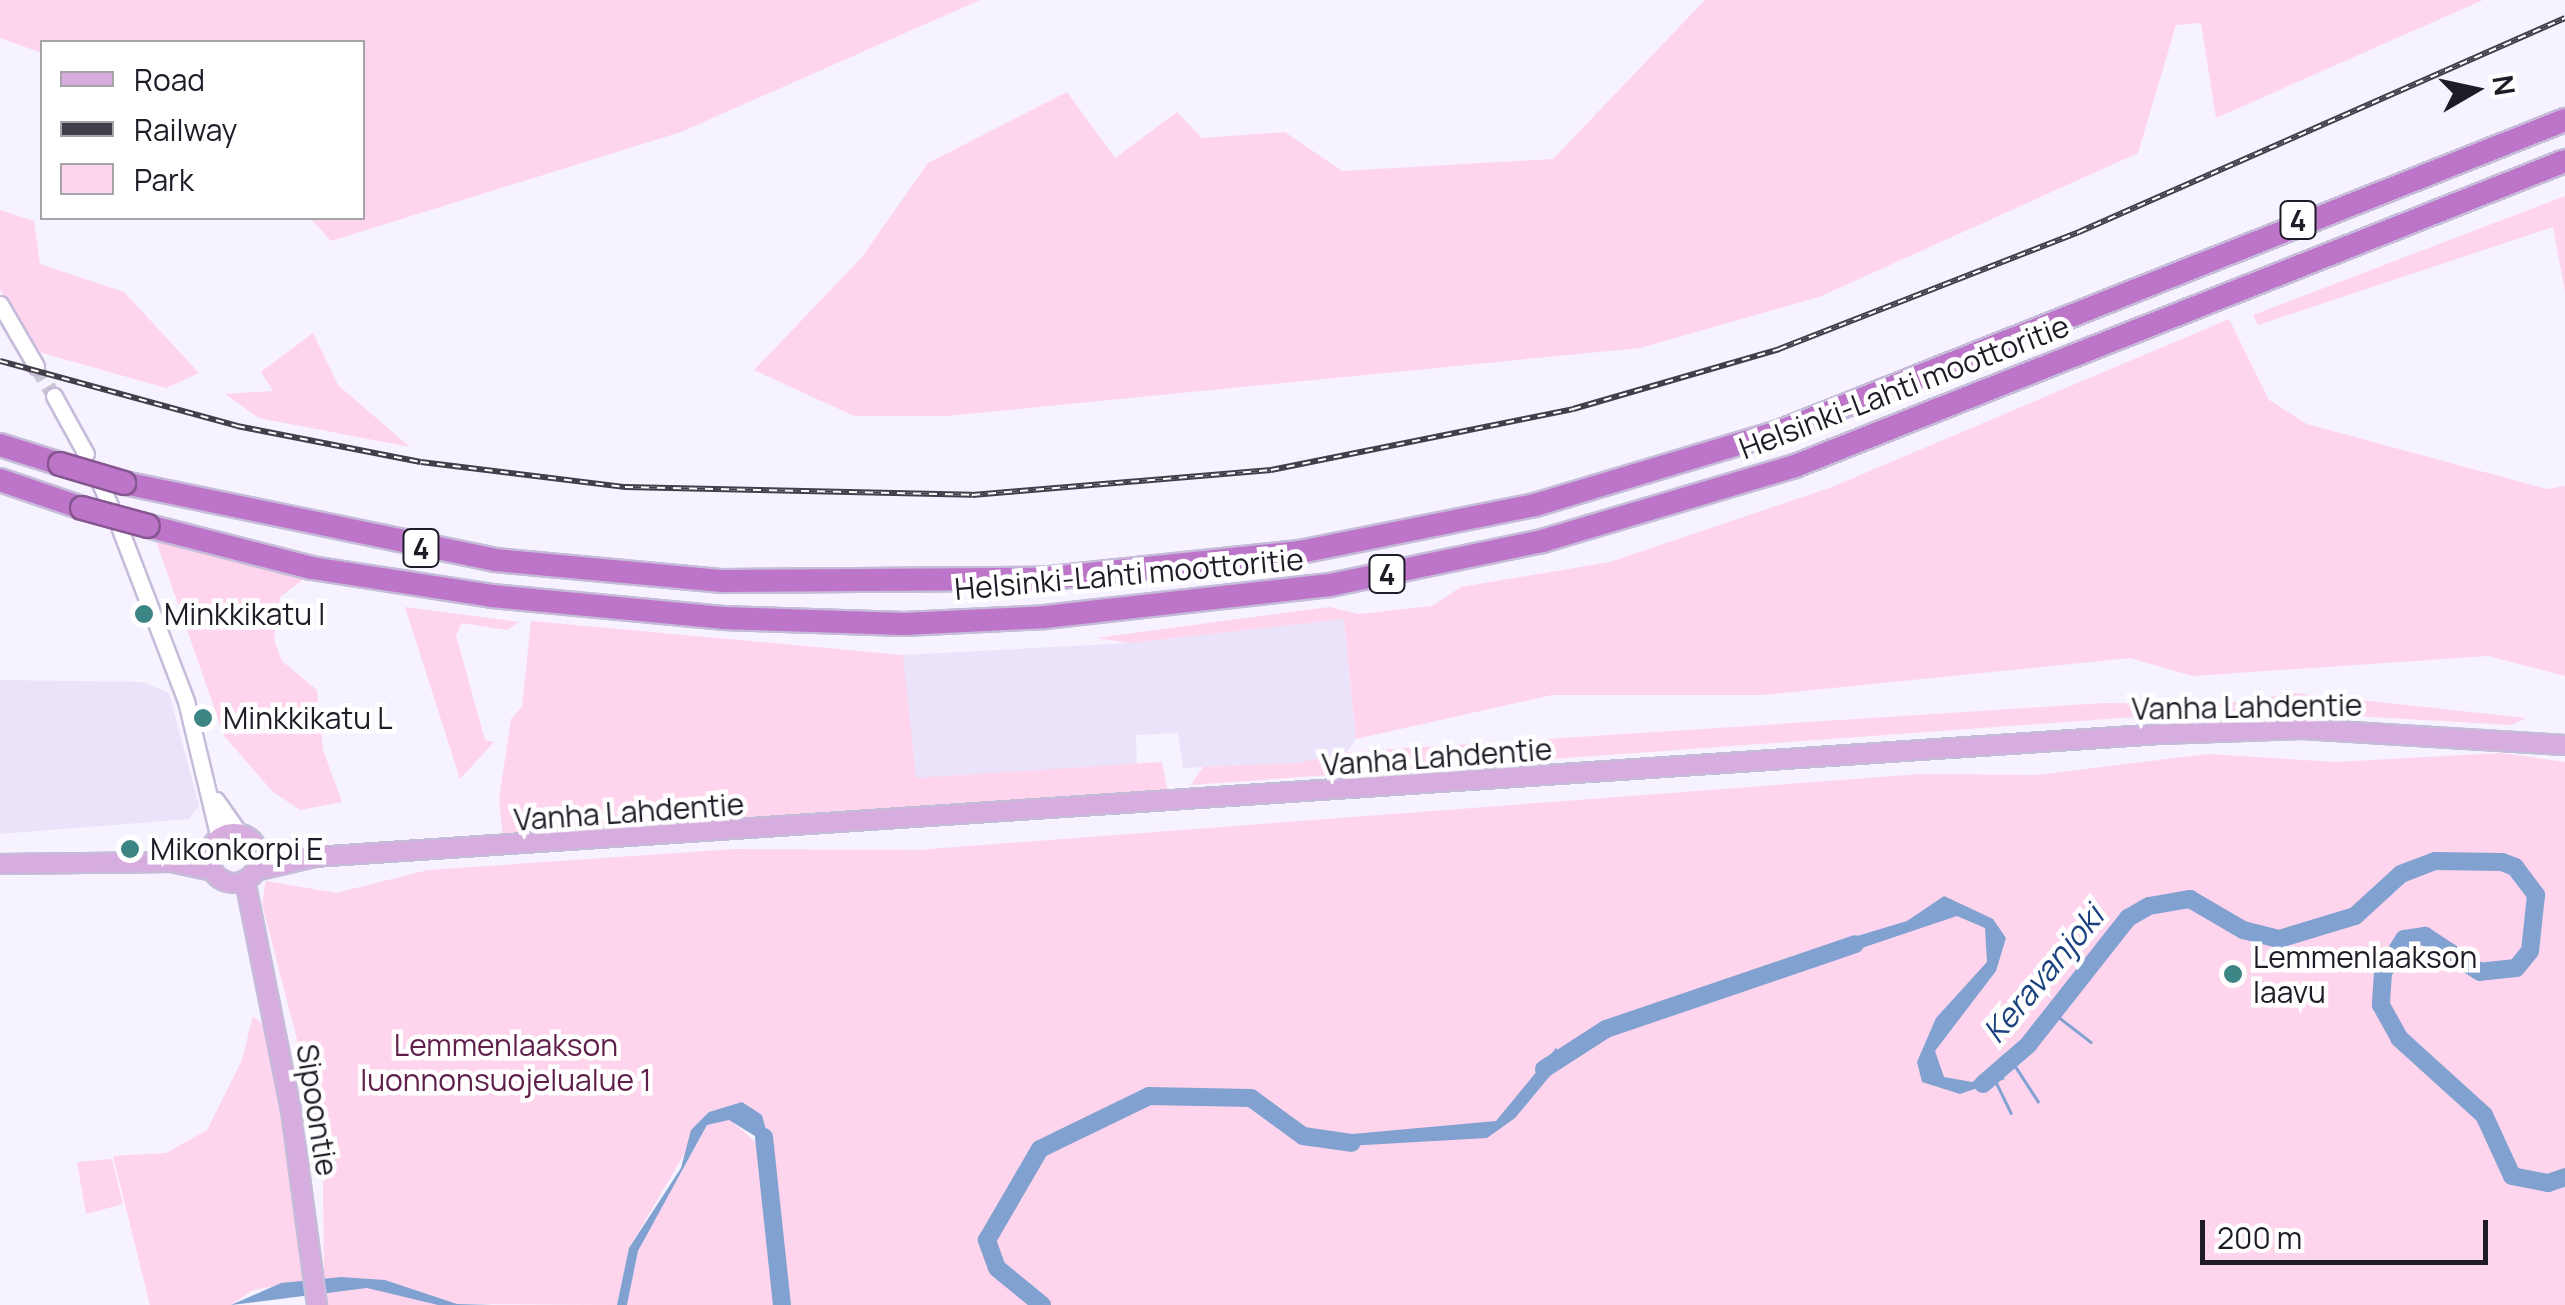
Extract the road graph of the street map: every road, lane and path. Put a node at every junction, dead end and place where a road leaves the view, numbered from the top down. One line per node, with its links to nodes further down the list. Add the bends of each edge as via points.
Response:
1 (2565, 120): 6 (highway, Helsinki-Lahti moottoritie / 4, bridge, via 1763,437 1535,505 1300,552 1041,579 723,581 495,560 124,483)
2 (2565, 160): 8 (highway, Helsinki-Lahti moottoritie / 4, bridge, via 1794,466 1542,541 1330,585 1046,617 904,624 723,618 492,596 312,568)
3 (0, 304): 4 (street)
4 (36, 366)
5 (54, 396): 7 (street)
6 (0, 444)
7 (86, 454)
8 (0, 480)
9 (99, 481): 10 (street)
10 (110, 506)
11 (120, 528): 13 (street, via 162,628)
12 (2565, 745): 17 (main road, Vanha Lahdentie, via 2302,729 2160,734)
13 (214, 797): 14 (street); 15 (street)
14 (240, 834): 15 (main road); 16 (main road)
15 (215, 843): 18 (main road); 20 (main road)
16 (257, 848): 17 (main road, Vanha Lahdentie); 21 (main road, Sipoontie)
17 (314, 857): 21 (main road, Vanha Lahdentie)
18 (171, 862): 19 (main road); 20 (main road)
19 (0, 864)
20 (218, 875): 21 (main road, Vanha Lahdentie); 22 (main road, Sipoontie)
21 (250, 875): 22 (main road, Sipoontie)
22 (250, 927): 23 (main road, Sipoontie, via 291,1110)
23 (317, 1305)

